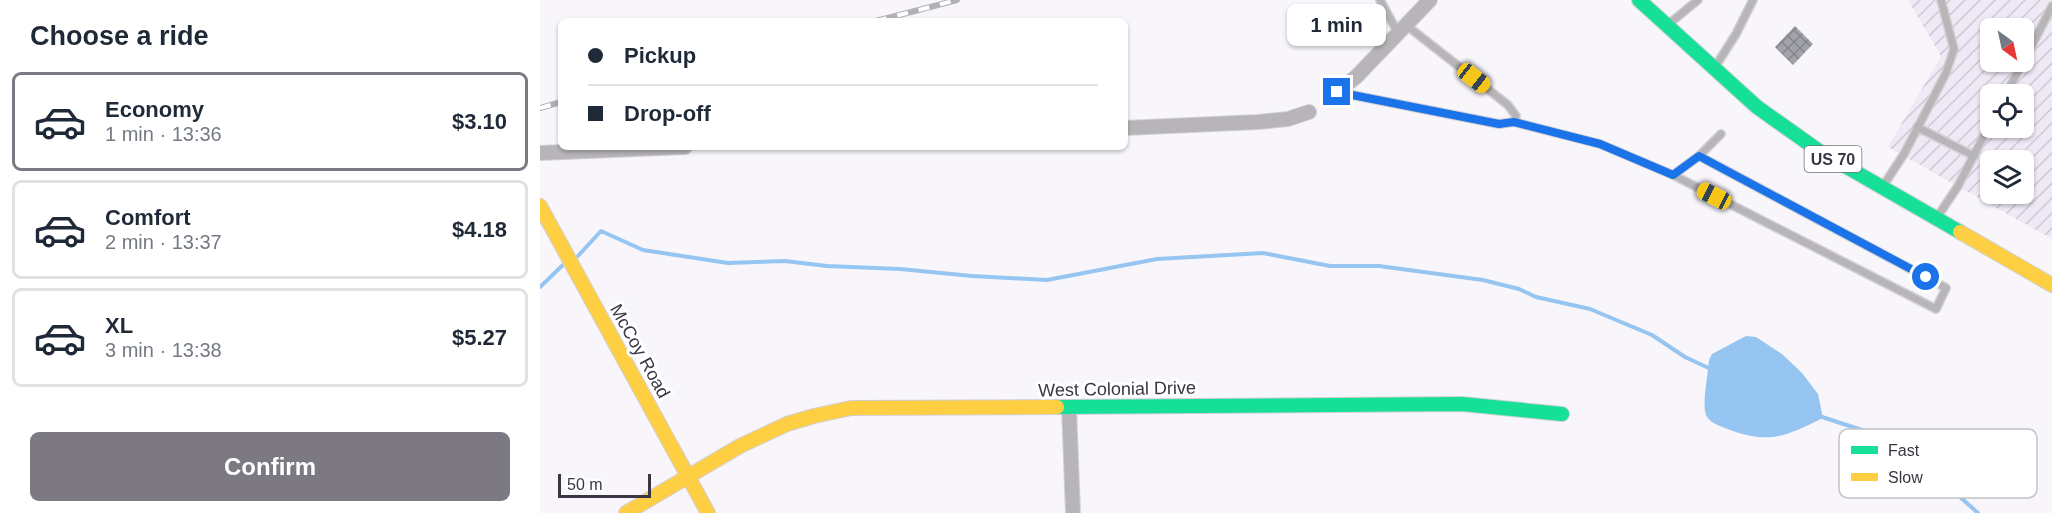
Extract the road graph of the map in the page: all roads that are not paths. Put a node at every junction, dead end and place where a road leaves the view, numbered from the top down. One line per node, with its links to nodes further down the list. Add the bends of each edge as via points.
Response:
1 (1380, 0): 9 (lane)
2 (1430, 0): 9 (street)
3 (1639, 0): 8 (main road, US 70)
4 (1698, 0): 8 (lane)
5 (1753, 0): 11 (lane)
6 (1941, 0): 15 (lane, via 1954,49 1946,73)
7 (2052, 6): 10 (lane)
8 (1667, 26): 11 (main road, US 70)
9 (1402, 29): 12 (street); 14 (lane, via 1508,105 1516,116)
10 (2034, 40)
11 (1714, 69): 24 (main road, US 70, via 1757,107 1810,145)
12 (1337, 92): 14 (lane, via 1499,124)
13 (1309, 112): 16 (street, via 1258,122)
14 (1514, 122): 23 (lane, via 1600,144)
15 (1917, 127): 22 (lane); 24 (lane)
16 (1128, 128)
17 (1721, 134): 21 (lane)
18 (1983, 138): 22 (lane)
19 (612, 150): 20 (street)
20 (540, 153)
21 (1699, 156): 23 (lane); 23 (lane, via 1946,288 1936,309)
22 (1974, 156): 26 (lane)
23 (1673, 175)
24 (1882, 187): 26 (main road, US 70)
25 (540, 206): 30 (main road, McCoy Road)
26 (1936, 218): 27 (main road, US 70)
27 (2052, 285)
28 (1069, 407): 29 (main road, West Colonial Drive, via 1462,404); 30 (main road, West Colonial Drive, via 851,408 780,426); 33 (street)
29 (1562, 414)
30 (687, 476): 31 (main road, West Colonial Drive); 32 (main road, McCoy Road)
31 (626, 513)
32 (708, 513)
33 (1073, 513)

